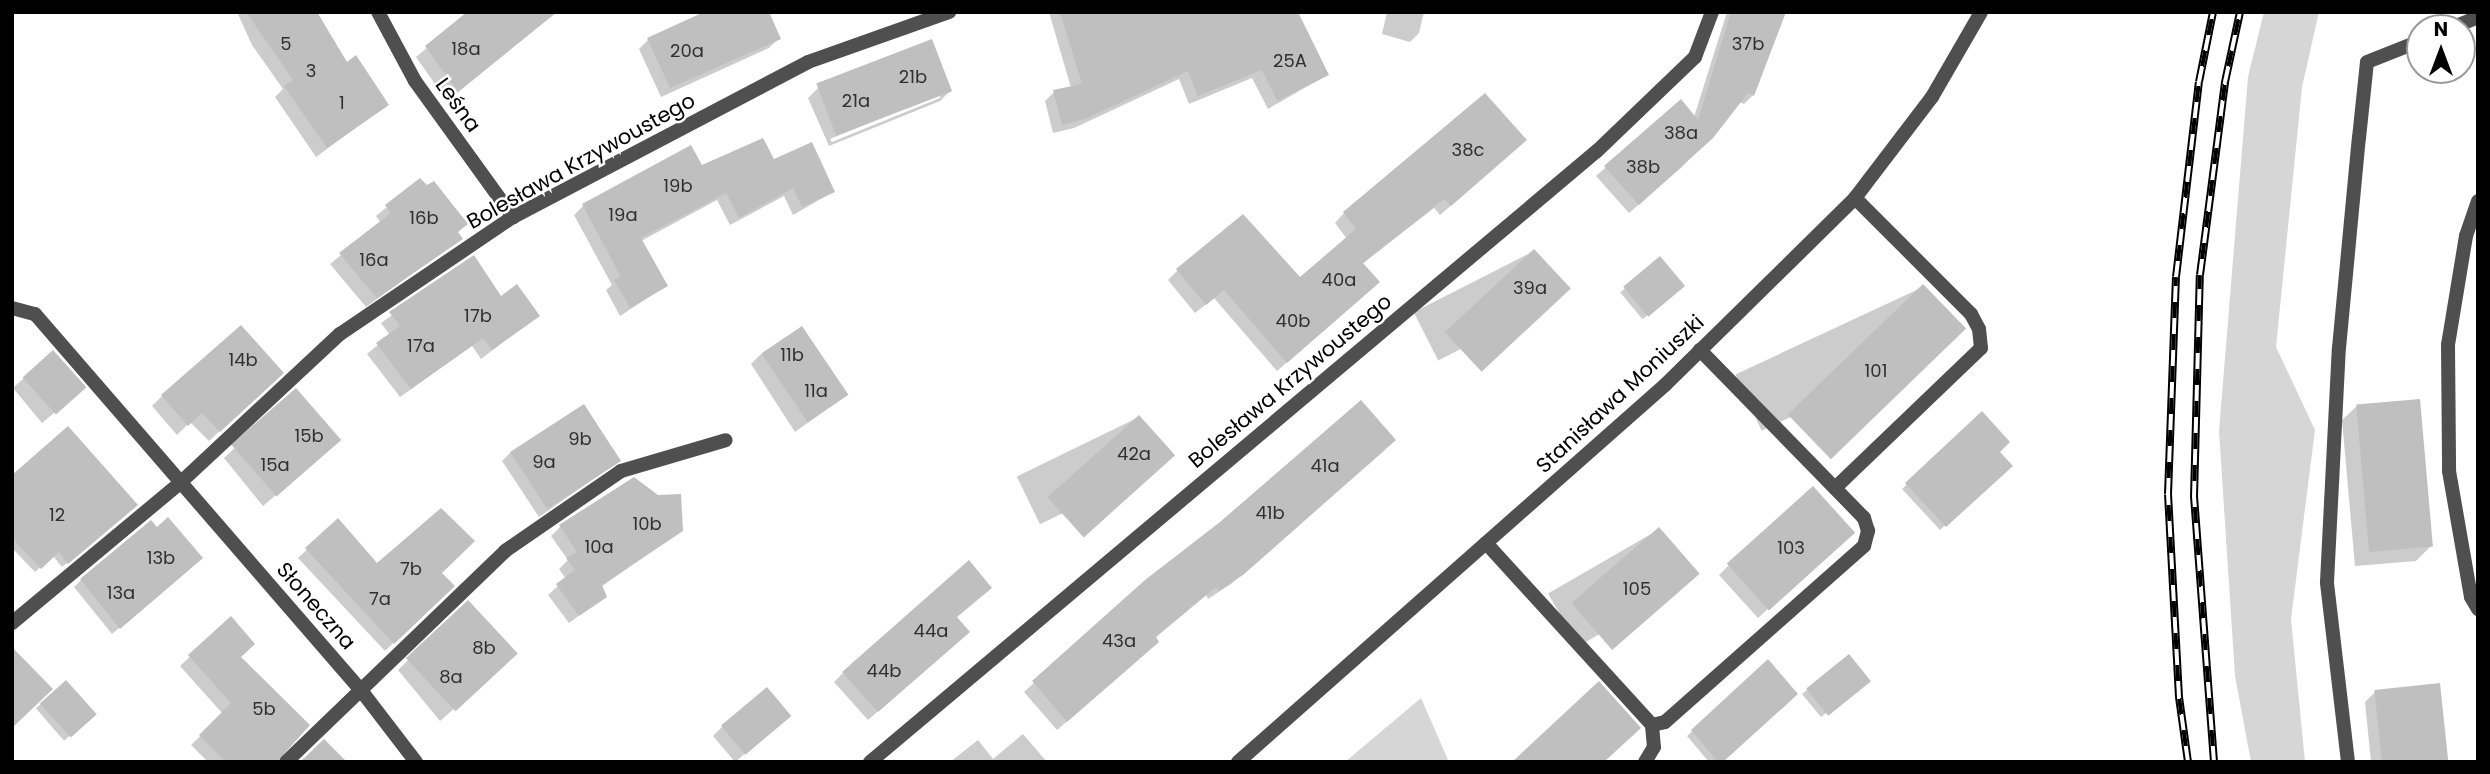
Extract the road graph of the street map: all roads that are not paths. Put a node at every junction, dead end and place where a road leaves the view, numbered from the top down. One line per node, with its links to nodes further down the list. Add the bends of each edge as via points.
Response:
1 (378, 12): 8 (street, Leśna, via 415,81)
2 (949, 12): 8 (street, Bolesława Krzywoustego, via 808,62)
3 (1713, 12): 21 (street, Bolesława Krzywoustego, via 1695,57 1597,151)
4 (1981, 12): 6 (street, Stanisława Moniuszki, via 1932,97)
5 (2406, 47): 24 (street, via 2367,62 2339,348 2327,582)
6 (1855, 198): 10 (street, Stanisława Moniuszki); 13 (street, via 1970,314 1979,329 1980,348)
7 (2478, 201): 15 (street, via 2466,236 2448,345 2449,471 2471,597)
8 (513, 217): 12 (street, Bolesława Krzywoustego, via 340,334)
9 (12, 308): 12 (street, Słoneczna, via 34,314)
10 (1700, 350): 13 (street); 14 (street, Stanisława Moniuszki)
11 (726, 440): 17 (street, via 621,471 505,551)
12 (180, 483): 16 (street, Bolesława Krzywoustego); 17 (street, Słoneczna)
13 (1835, 488): 18 (street, via 1864,517 1868,531 1864,545 1665,722)
14 (1486, 544): 18 (street); 22 (street, Stanisława Moniuszki)
15 (2478, 609)
16 (12, 622)
17 (360, 689): 19 (street); 20 (street, Słoneczna)
18 (1653, 725): 23 (street, via 1654,747)
19 (286, 762)
20 (416, 762)
21 (870, 762)
22 (1238, 762)
23 (1645, 762)
24 (2348, 762)

